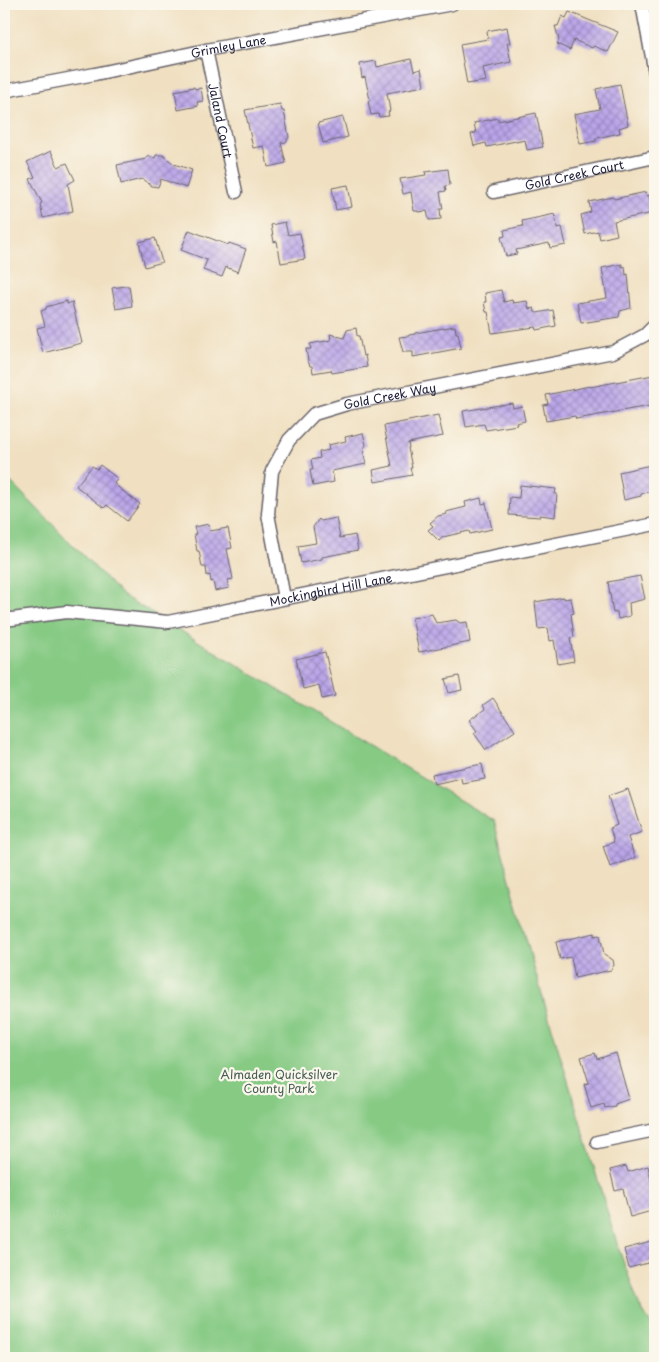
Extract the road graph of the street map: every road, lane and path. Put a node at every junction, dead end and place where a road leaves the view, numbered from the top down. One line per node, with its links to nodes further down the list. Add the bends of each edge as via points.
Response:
1 (452, 4): 3 (street, Grimley Lane)
2 (642, 4): 4 (street)
3 (206, 50): 5 (street, Grimley Lane); 7 (street, Jaland Court)
4 (655, 73)
5 (4, 91)
6 (655, 157): 8 (street, Gold Creek Court)
7 (236, 192)
8 (494, 192)
9 (655, 325): 11 (street, Gold Creek Way, via 645,335 613,352 347,404 314,414 289,440 272,471 268,514)
10 (655, 524): 11 (street, Mockingbird Hill Lane)
11 (284, 598): 12 (street, Mockingbird Hill Lane, via 168,622 68,612)
12 (4, 620)
13 (655, 1130): 14 (street)
14 (597, 1142)

